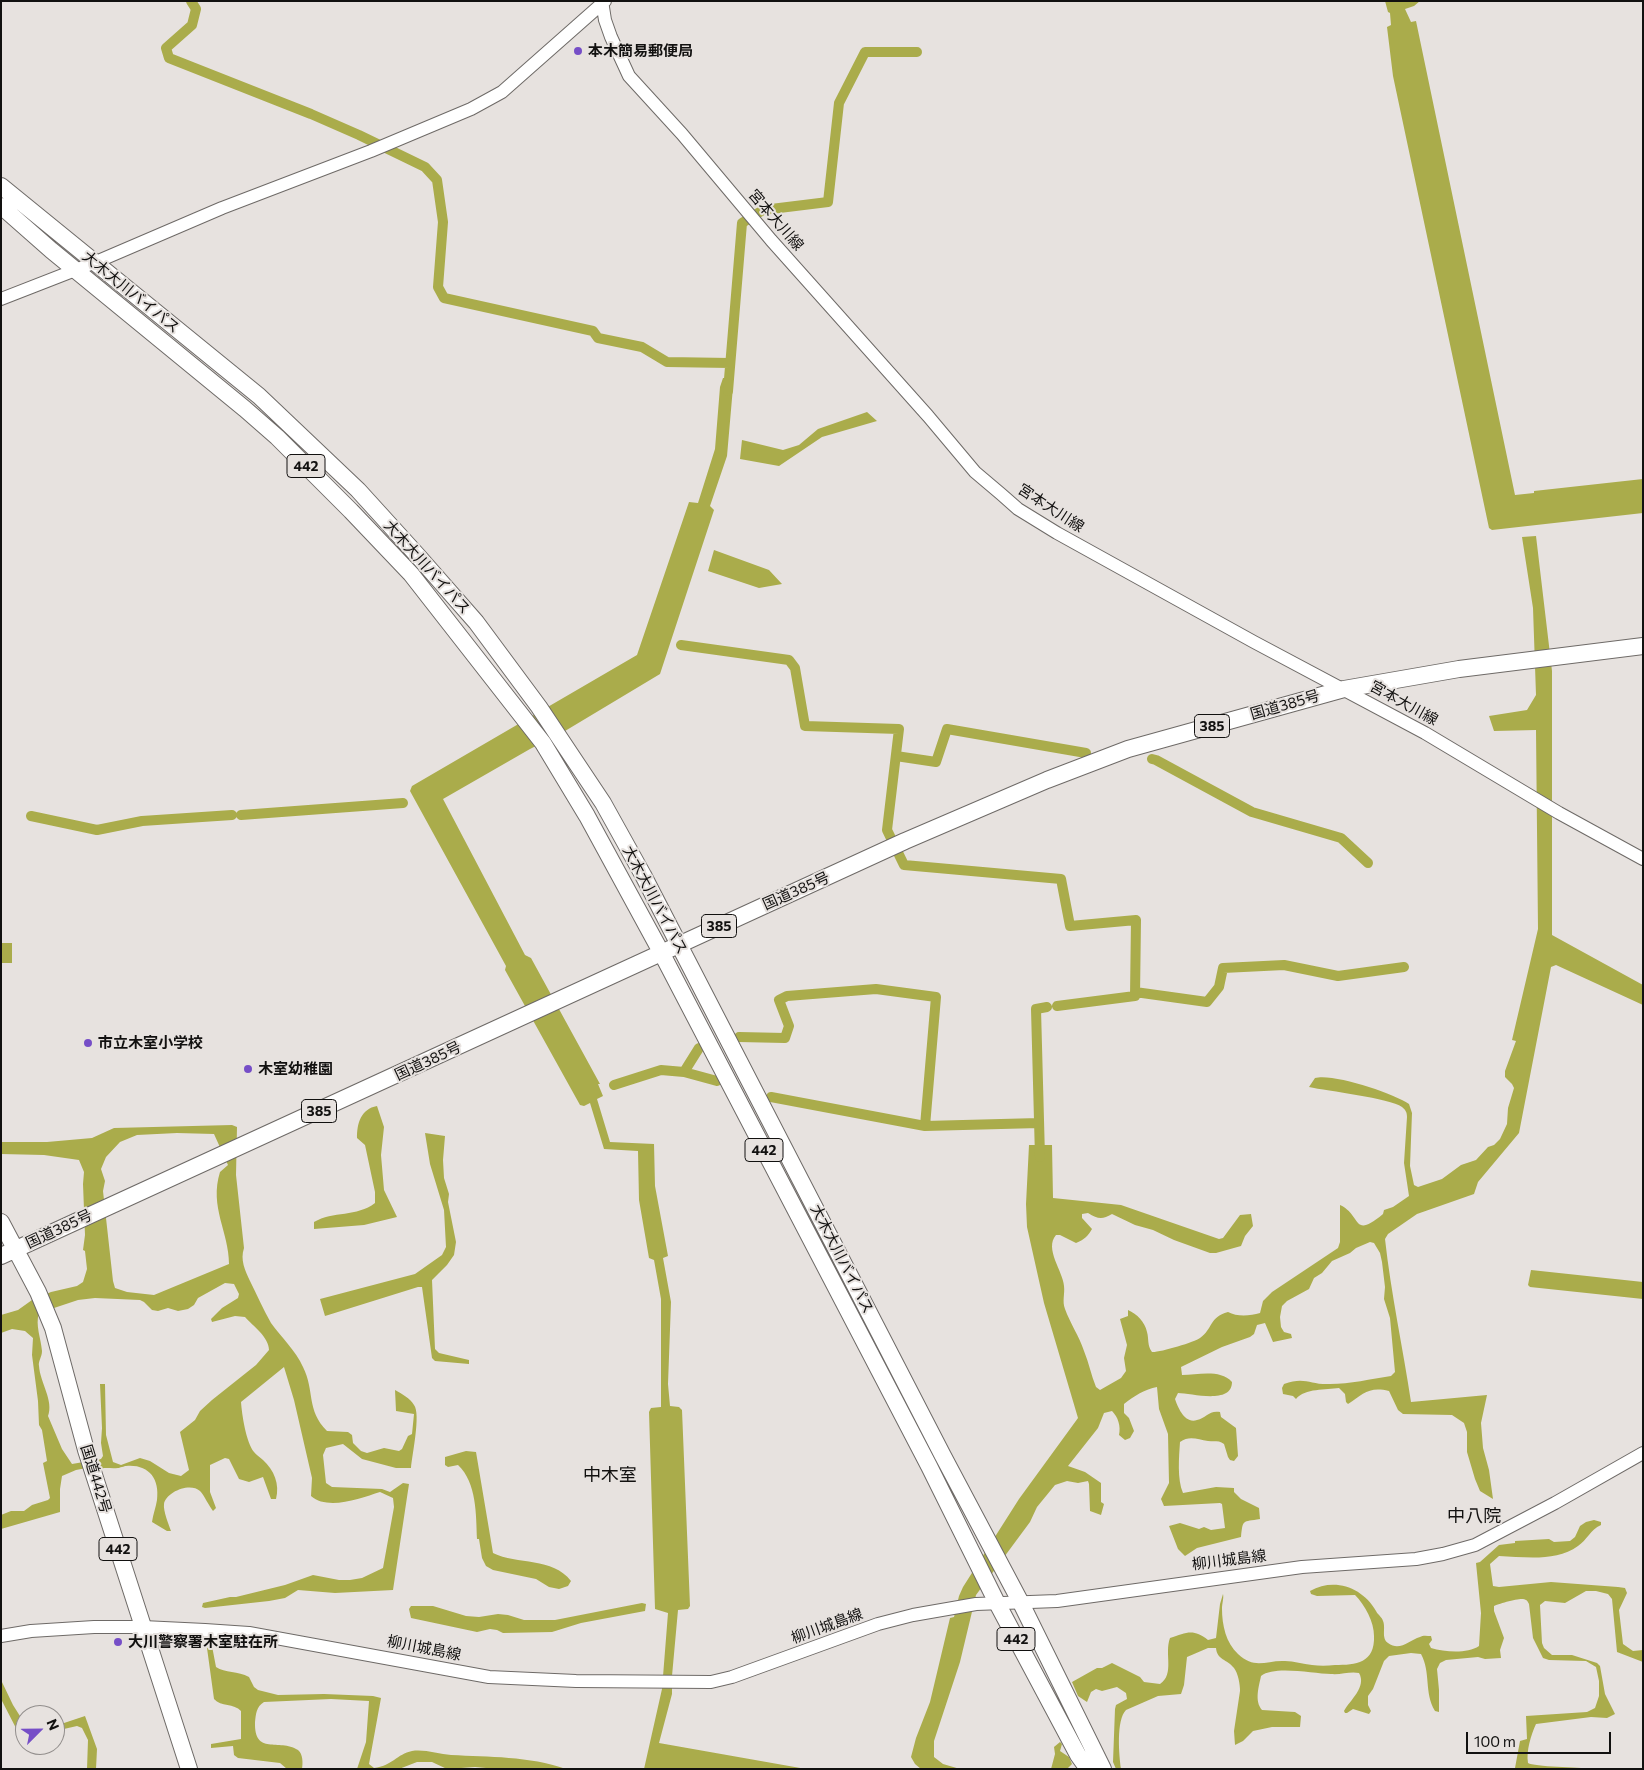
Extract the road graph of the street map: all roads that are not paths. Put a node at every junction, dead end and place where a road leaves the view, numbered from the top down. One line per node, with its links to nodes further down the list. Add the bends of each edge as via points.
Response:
1 (603, 2): 4 (main road, via 509,86 471,110 222,208); 8 (main road, 宮本大川線, via 605,20 629,76 975,472 1018,509 1056,533)
2 (1, 186): 4 (highway, 大木大川バイパス / 442)
3 (1, 206): 5 (highway, 大木大川バイパス / 442)
4 (96, 262): 5 (main road); 10 (highway, 大木大川バイパス / 442, via 258,396 358,490 476,622 603,803)
5 (76, 270): 6 (main road); 11 (highway, 大木大川バイパス / 442, via 277,437 411,574 543,743)
6 (1, 299)
7 (1643, 646): 8 (highway, 国道385号 / 385, via 1459,669)
8 (1344, 689): 9 (main road, 宮本大川線); 10 (highway, 国道385号 / 385, via 1128,749 1047,780)
9 (1643, 859)
10 (678, 944): 11 (highway, 国道385号 / 385); 16 (highway, 大木大川バイパス / 442)
11 (661, 952): 13 (highway, 国道385号 / 385); 15 (highway, 大木大川バイパス / 442)
12 (1, 1222): 13 (highway, 国道385号)
13 (9, 1252): 17 (highway, 国道442号 / 442, via 38,1292 53,1328 86,1450)
14 (1643, 1453): 16 (main road, 柳川城島線, via 1475,1545 1443,1554 1416,1559 1302,1567 1057,1601)
15 (998, 1603): 16 (main road, 柳川城島線); 17 (main road, 柳川城島線, via 913,1615 878,1624 711,1682 576,1681 489,1676 249,1633); 19 (highway, 大木大川バイパス / 442, via 1047,1694)
16 (1021, 1603): 19 (highway, 大木大川バイパス / 442, via 1062,1686)
17 (143, 1627): 18 (main road, 柳川城島線, via 62,1628); 20 (highway, 国道442号 / 442)
18 (1, 1636)
19 (1086, 1752): 21 (highway, 大木大川バイパス / 442); 22 (highway, 大木大川バイパス / 442)
20 (188, 1769)
21 (1088, 1769)
22 (1103, 1769)

